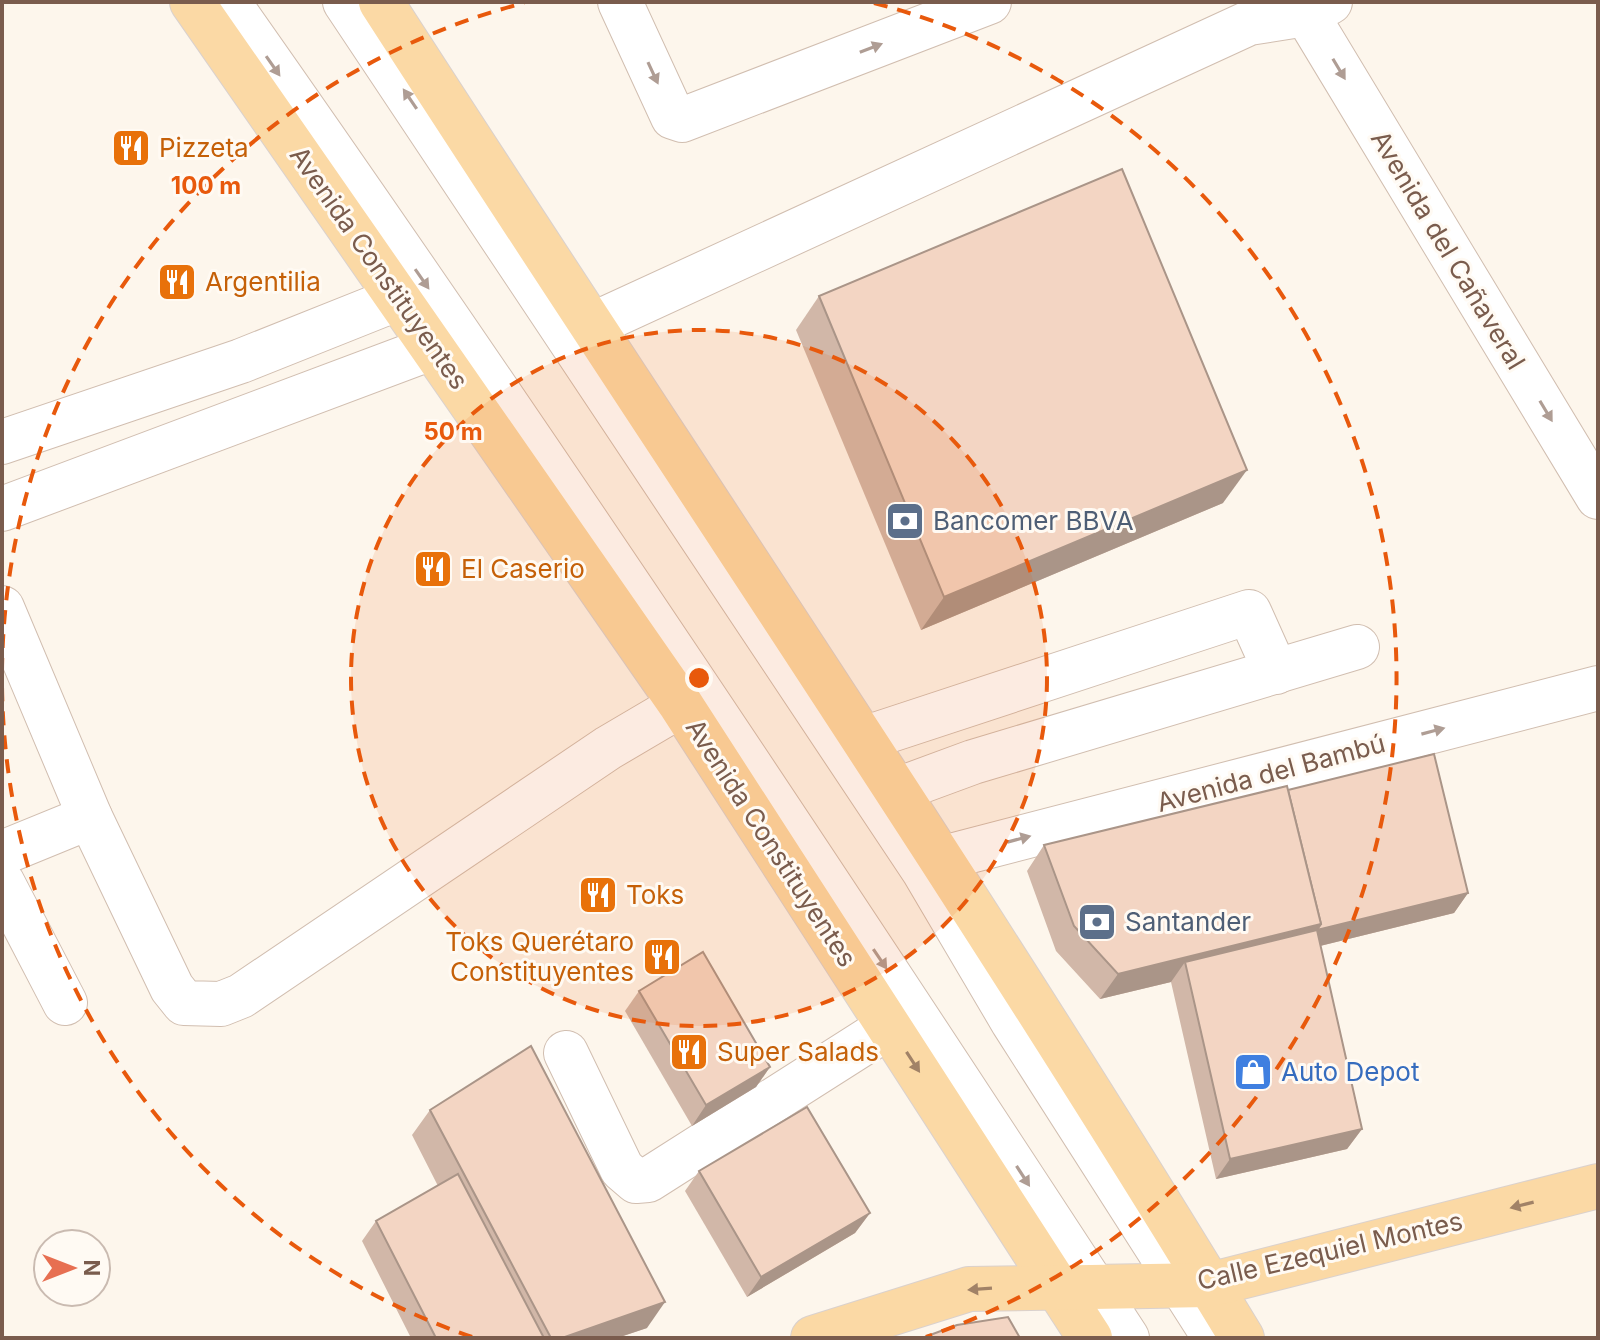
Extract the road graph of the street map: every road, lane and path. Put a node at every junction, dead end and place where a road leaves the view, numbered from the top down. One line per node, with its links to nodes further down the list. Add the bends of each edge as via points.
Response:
1 (192, 2): 8 (main road, Avenida Constituyentes)
2 (228, 2): 32 (street, one-way to 32, via 457,328 949,1063)
3 (345, 2): 31 (street, one-way to 3, via 1013,1022 924,871)
4 (381, 2): 9 (main road)
5 (620, 2): 6 (street, one-way to 6, via 673,117 682,120)
6 (989, 2)
7 (1312, 6): 9 (street, via 1249,23); 12 (street, Avenida del Cañaveral, one-way to 12)
8 (399, 298): 10 (main road, Avenida Constituyentes); 11 (street, via 241,361)
9 (590, 326): 21 (main road)
10 (434, 347): 13 (street); 19 (main road, Avenida Constituyentes)
11 (2, 442)
12 (1598, 497)
13 (2, 509)
14 (2, 608): 23 (street)
15 (1357, 647): 17 (street)
16 (1095, 664): 17 (street, via 1249,612); 20 (street); 21 (street)
17 (1276, 672): 20 (street)
18 (1598, 688): 25 (street, Avenida del Bambú, one-way to 18)
19 (681, 705): 23 (street, via 608,748 241,996 221,1004 184,1003 172,988); 28 (main road, Avenida Constituyentes)
20 (1117, 720): 22 (street)
21 (863, 739): 22 (main road)
22 (897, 790): 25 (main road)
23 (90, 817): 24 (street)
24 (2, 853)
25 (943, 858): 31 (main road)
26 (2, 882): 27 (street)
27 (65, 1003)
28 (890, 1026): 29 (street, via 648,1180 636,1181 622,1169); 32 (main road, Avenida Constituyentes, one-way to 32)
29 (566, 1053)
30 (1598, 1186): 31 (main road, Calle Ezequiel Montes, one-way to 31)
31 (1196, 1285): 32 (main road, Calle Ezequiel Montes); 36 (street); 37 (main road)
32 (1076, 1286): 33 (main road, Calle Ezequiel Montes, one-way to 33, via 969,1289); 34 (main road, Avenida Constituyentes); 35 (street)
33 (813, 1338)
34 (1090, 1338)
35 (1127, 1338)
36 (1215, 1338)
37 (1242, 1338)

